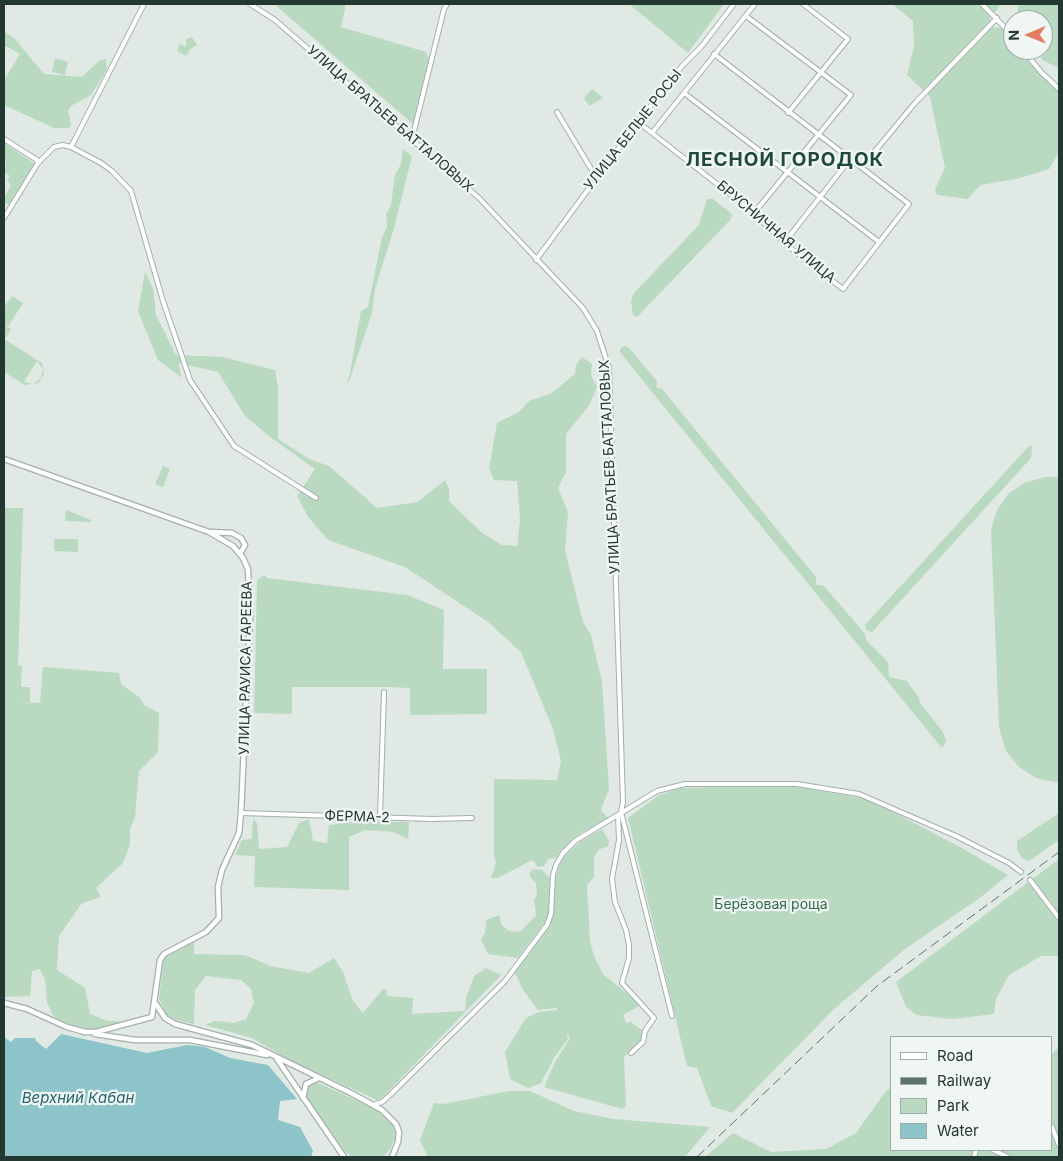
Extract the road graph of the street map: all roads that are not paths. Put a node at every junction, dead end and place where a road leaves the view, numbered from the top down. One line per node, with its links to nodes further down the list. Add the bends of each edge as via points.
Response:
1 (144, 4): 23 (street)
2 (250, 4): 21 (street, УЛИЦА БРАТЬЕВ БАТТАЛОВЫХ, via 276,20)
3 (447, 4): 21 (street)
4 (734, 4): 18 (street, УЛИЦА БЕЛЫЕ РОСЫ)
5 (755, 4): 8 (street)
6 (803, 4): 13 (street, via 848,39)
7 (982, 4): 9 (street)
8 (746, 16): 11 (street); 13 (street)
9 (997, 18): 10 (street); 24 (street, via 915,103)
10 (1003, 25)
11 (714, 54): 15 (street); 17 (street)
12 (1031, 60): 14 (street)
13 (821, 72): 17 (street); 20 (street, via 851,95)
14 (1059, 89)
15 (684, 93): 19 (street); 27 (street)
16 (557, 112): 28 (street)
17 (788, 113): 20 (street)
18 (638, 122): 19 (street, БРУСНИЧНАЯ УЛИЦА); 28 (street, УЛИЦА БЕЛЫЕ РОСЫ)
19 (652, 133): 30 (street, БРУСНИЧНАЯ УЛИЦА)
20 (817, 134): 25 (street); 27 (street)
21 (412, 139): 34 (street, УЛИЦА БРАТЬЕВ БАТТАЛОВЫХ, via 480,198)
22 (4, 140): 26 (street, via 37,160)
23 (71, 147): 26 (street, via 54,147); 36 (street, via 101,163 131,191 190,380 234,446)
24 (871, 156)
25 (850, 159): 29 (street); 32 (street, via 909,204)
26 (38, 164): 31 (street)
27 (787, 173): 29 (street); 30 (street)
28 (596, 178): 34 (street, УЛИЦА БЕЛЫЕ РОСЫ)
29 (820, 198): 32 (street); 33 (street)
30 (754, 213): 33 (street, БРУСНИЧНАЯ УЛИЦА)
31 (4, 218)
32 (879, 242): 33 (street, БРУСНИЧНАЯ УЛИЦА, via 843,288)
33 (784, 243)
34 (536, 260): 41 (street, УЛИЦА БРАТЬЕВ БАТТАЛОВЫХ, via 583,308 592,322 608,368 623,802)
35 (4, 460): 37 (street)
36 (316, 498)
37 (210, 532): 38 (street); 38 (street, УЛИЦА РАУИСА ГАРЕЕВА, via 232,533 240,538 245,545)
38 (240, 554): 40 (street, УЛИЦА РАУИСА ГАРЕЕВА, via 248,570 250,616)
39 (384, 692): 42 (street)
40 (241, 813): 42 (street, ФЕРМА-2); 48 (street, УЛИЦА РАУИСА ГАРЕЕВА, via 239,833 218,887 219,918 206,932 164,954 160,960)
41 (619, 813): 44 (street, via 657,791 684,784 797,784 870,798 956,836); 49 (street, УЛИЦА БРАТЬЕВ БАТТАЛОВЫХ); 51 (street, via 619,840 612,879 615,902 629,945 622,983 654,1018 645,1031 643,1042); 54 (street, via 575,841 563,853 553,875 551,914 547,926 505,981)
42 (380, 817): 43 (street, ФЕРМА-2)
43 (472, 818)
44 (1021, 872)
45 (1030, 880): 46 (street)
46 (1059, 918)
47 (4, 1003): 50 (street)
48 (156, 1003): 50 (street, via 152,1017 146,1020); 52 (street, via 165,1018 175,1024 244,1042)
49 (672, 1016)
50 (84, 1032): 52 (street, via 135,1040 190,1040)
51 (631, 1053)
52 (275, 1057): 53 (street); 55 (street)
53 (319, 1078): 55 (street, via 306,1084); 56 (street)
54 (388, 1097): 56 (street); 57 (street, via 384,1104)
55 (303, 1098): 62 (street)
56 (373, 1105): 57 (street)
57 (386, 1114): 61 (street, via 399,1132)
58 (1053, 1130): 59 (street)
59 (1059, 1145)
60 (995, 1151): 63 (street)
61 (392, 1156)
62 (344, 1157)
63 (1008, 1157)

